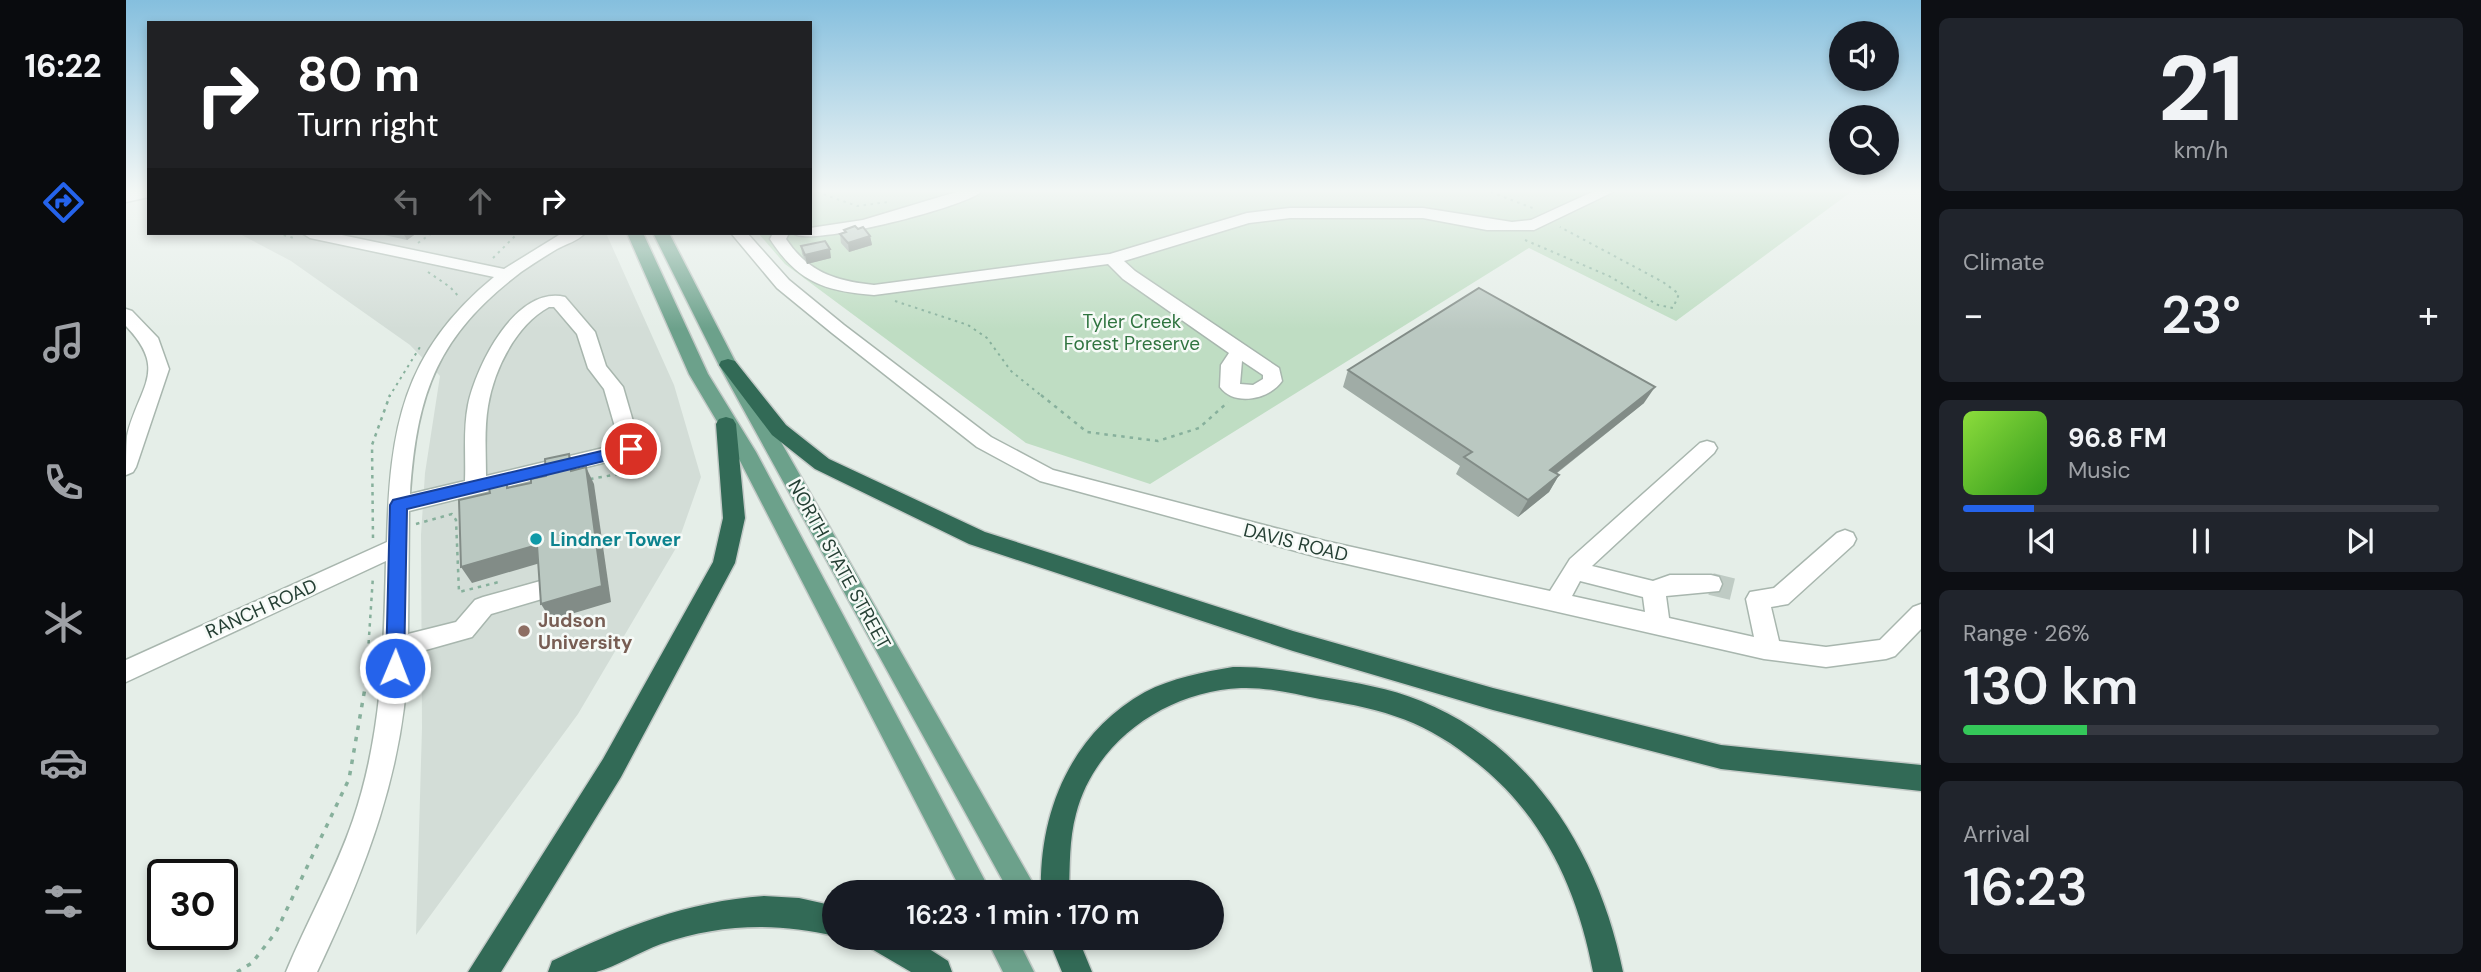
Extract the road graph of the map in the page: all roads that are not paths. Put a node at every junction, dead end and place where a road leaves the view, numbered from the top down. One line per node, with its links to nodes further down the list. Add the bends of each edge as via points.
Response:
1 (331, 237): 9 (street)
2 (568, 237): 9 (street)
3 (637, 237): 13 (main road, NORTH STATE STREET)
4 (664, 237): 12 (main road, NORTH STATE STREET)
5 (743, 237): 24 (street, DAVIS ROAD, via 774,275 838,329 984,442 1047,476 1325,550)
6 (779, 237): 8 (street, via 786,253 816,279 874,290)
7 (1183, 237): 8 (street)
8 (1112, 259): 11 (street)
9 (508, 275): 17 (street, via 456,325 419,383 405,428)
10 (126, 315): 15 (street, via 152,342 160,369)
11 (1239, 351): 11 (street, via 1230,365 1230,387 1255,392 1266,388 1273,381 1272,372)
12 (728, 365): 30 (highway, via 779,430 821,464 977,538 1293,641 1493,699 1721,757); 32 (main road, NORTH STATE STREET)
13 (726, 424): 31 (main road, NORTH STATE STREET, via 746,452); 40 (highway, via 734,518 724,563 612,768)
14 (1707, 448): 20 (street)
15 (126, 467)
16 (475, 486): 16 (street, via 478,403 494,359 527,312 542,302 559,301 586,332 597,368 613,387 631,449); 17 (street)
17 (398, 505): 18 (street)
18 (397, 538): 27 (street); 29 (street, RANCH ROAD, via 374,557)
19 (1845, 539): 28 (street, via 1780,597 1749,595)
20 (1574, 570): 23 (street); 24 (street)
21 (1711, 584): 23 (street, via 1670,584)
22 (544, 589): 27 (street, via 483,607 464,630)
23 (1654, 591): 26 (street)
24 (1560, 604): 26 (street, DAVIS ROAD)
25 (1921, 614): 28 (street, DAVIS ROAD, via 1886,649 1826,657)
26 (1658, 626): 28 (street, DAVIS ROAD)
27 (395, 648): 39 (street, via 390,726 371,805 342,889)
28 (1769, 649)
29 (126, 671)
30 (1921, 778)
31 (971, 880)
32 (1017, 880)
33 (1054, 880): 46 (highway, via 1064,806 1085,761 1111,730 1142,707 1183,688 1219,679 1267,678 1398,704 1433,719 1485,753 1523,790 1576,864 1598,920)
34 (822, 917): 41 (highway, via 779,910 725,912 663,928)
35 (904, 950): 42 (highway)
36 (1007, 950): 43 (main road)
37 (1057, 950): 44 (main road)
38 (1068, 950): 45 (highway)
39 (301, 972)
40 (483, 972)
41 (563, 972)
42 (937, 972)
43 (1019, 972)
44 (1069, 972)
45 (1077, 972)
46 (1608, 972)

